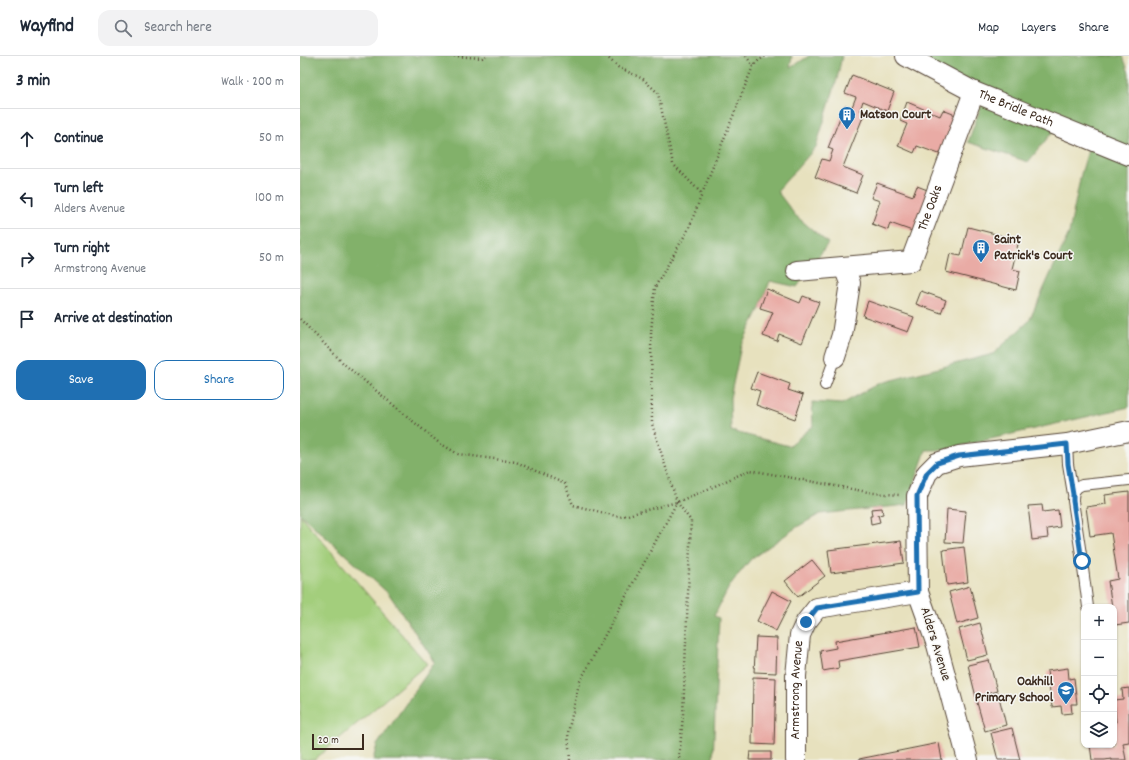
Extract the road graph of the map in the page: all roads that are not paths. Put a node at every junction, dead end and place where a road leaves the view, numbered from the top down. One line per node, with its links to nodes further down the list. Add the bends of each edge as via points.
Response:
1 (906, 56): 2 (street, The Bridle Path)
2 (974, 92): 3 (street, The Bridle Path); 4 (street, The Oaks, via 911,261)
3 (1129, 155)
4 (844, 267): 5 (street, The Oaks); 6 (street, via 850,283 846,316)
5 (797, 271)
6 (835, 357): 7 (lane)
7 (825, 384)
8 (1129, 431): 9 (street, Alders Avenue)
9 (1067, 444): 11 (lane); 12 (street, Alders Avenue, via 959,456 937,463 927,473 917,496)
10 (1129, 480): 11 (lane, via 1082,485 1077,487)
11 (1073, 494): 13 (lane)
12 (918, 592): 14 (street, Armstrong Avenue, via 817,608 806,622 800,635 796,676); 15 (street, Alders Avenue, via 937,645)
13 (1088, 604)
14 (796, 760)
15 (968, 760)

